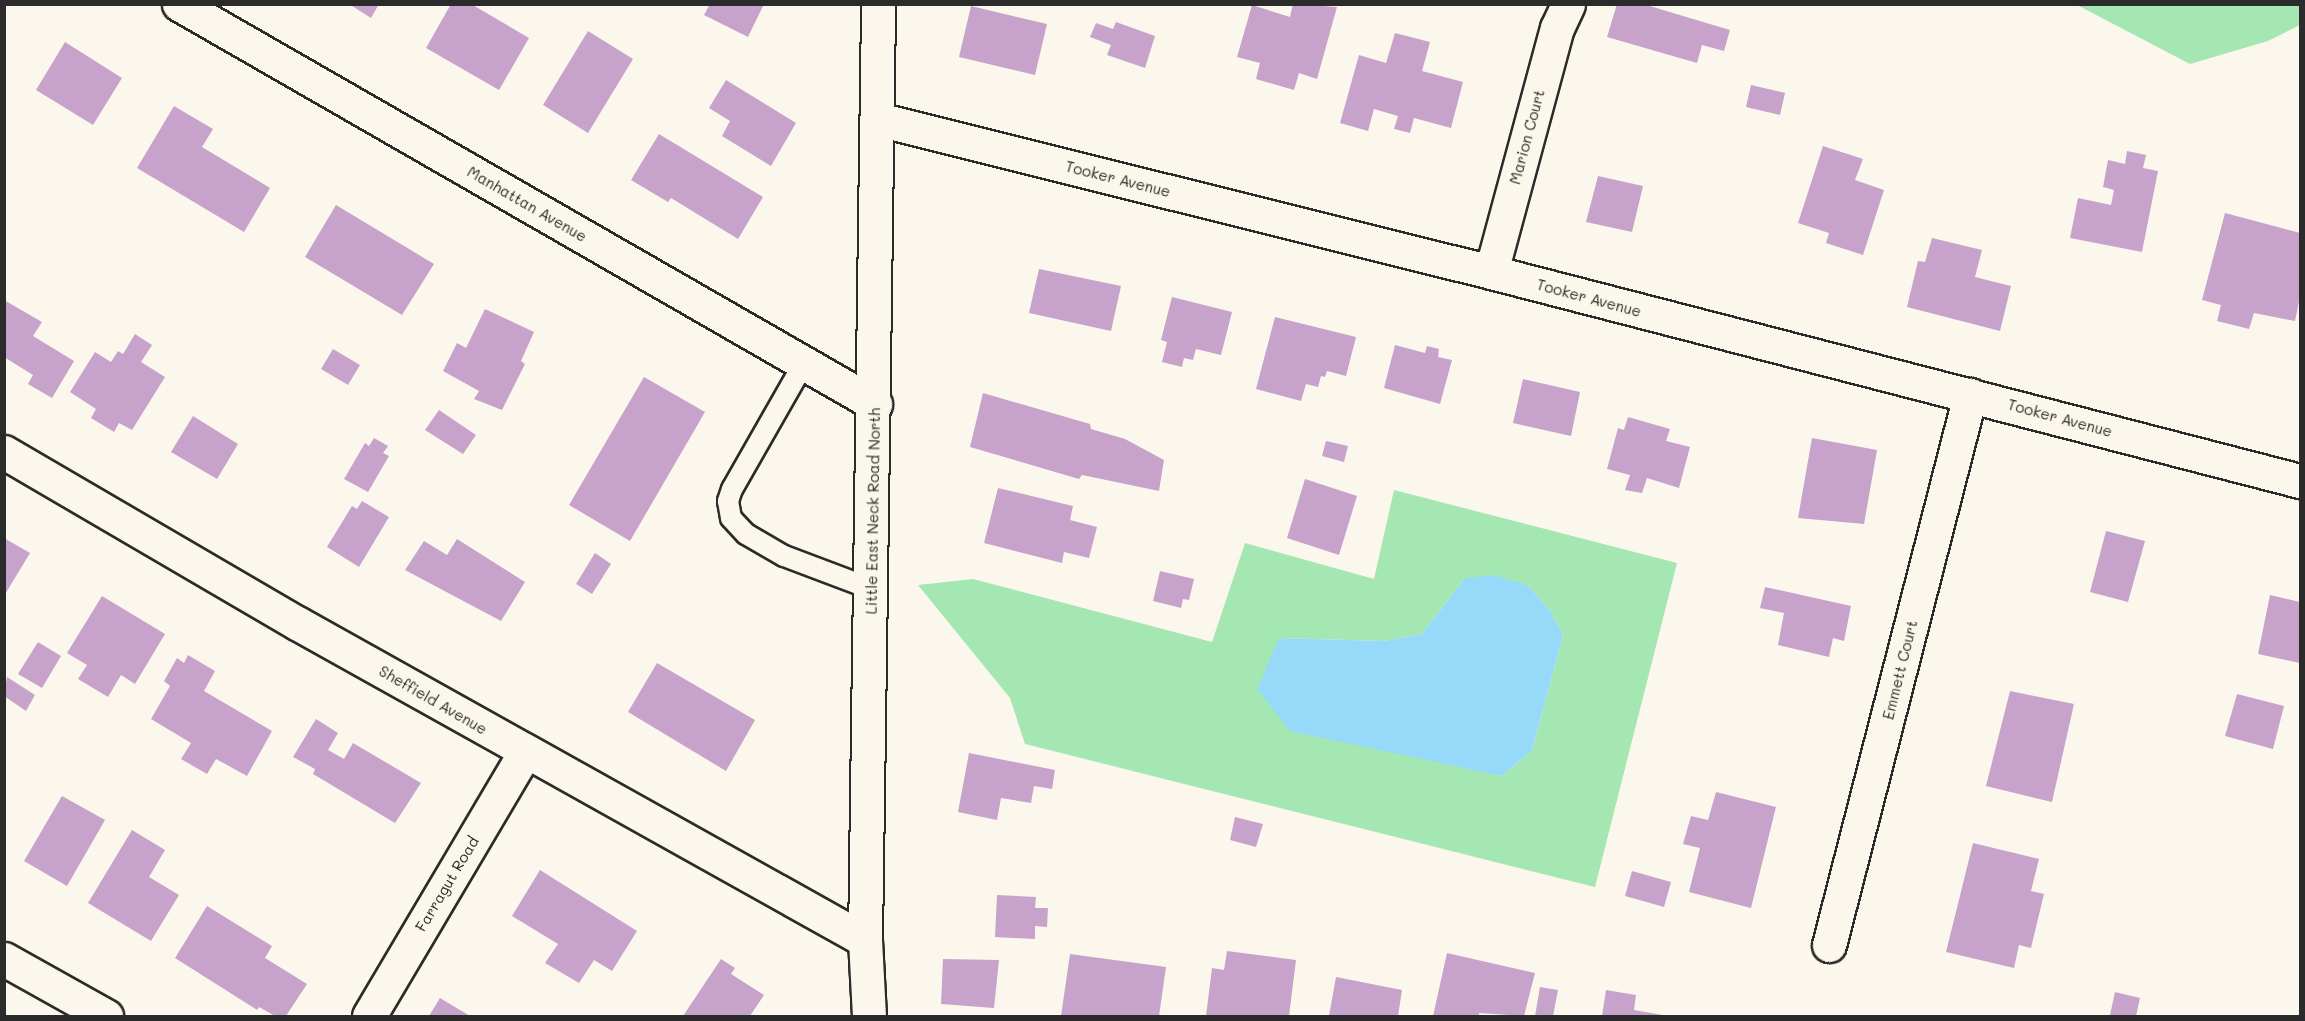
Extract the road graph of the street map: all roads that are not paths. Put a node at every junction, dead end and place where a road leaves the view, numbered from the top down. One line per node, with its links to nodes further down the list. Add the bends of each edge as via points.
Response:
1 (179, 4): 6 (street, Manhattan Avenue)
2 (878, 4): 4 (street, Little East Neck Road North)
3 (1568, 4): 5 (street, Marion Court, via 1557,28)
4 (877, 118): 5 (street, Tooker Avenue); 8 (street, Little East Neck Road North)
5 (1491, 272): 7 (street, Tooker Avenue)
6 (804, 363): 8 (street, Manhattan Avenue); 11 (lane, via 732,489 728,501 731,518 746,534 784,556)
7 (1970, 394): 10 (street, Tooker Avenue); 14 (street, Emmett Court)
8 (875, 404): 11 (street, Little East Neck Road North)
9 (4, 452): 12 (street, Sheffield Avenue)
10 (2301, 481)
11 (872, 589): 13 (street, Little East Neck Road North)
12 (525, 752): 13 (street, Sheffield Avenue); 17 (street, Farragut Road)
13 (865, 940): 18 (street, Little East Neck Road North)
14 (1829, 945)
15 (4, 959): 16 (street)
16 (106, 1017)
17 (369, 1017)
18 (869, 1017)

